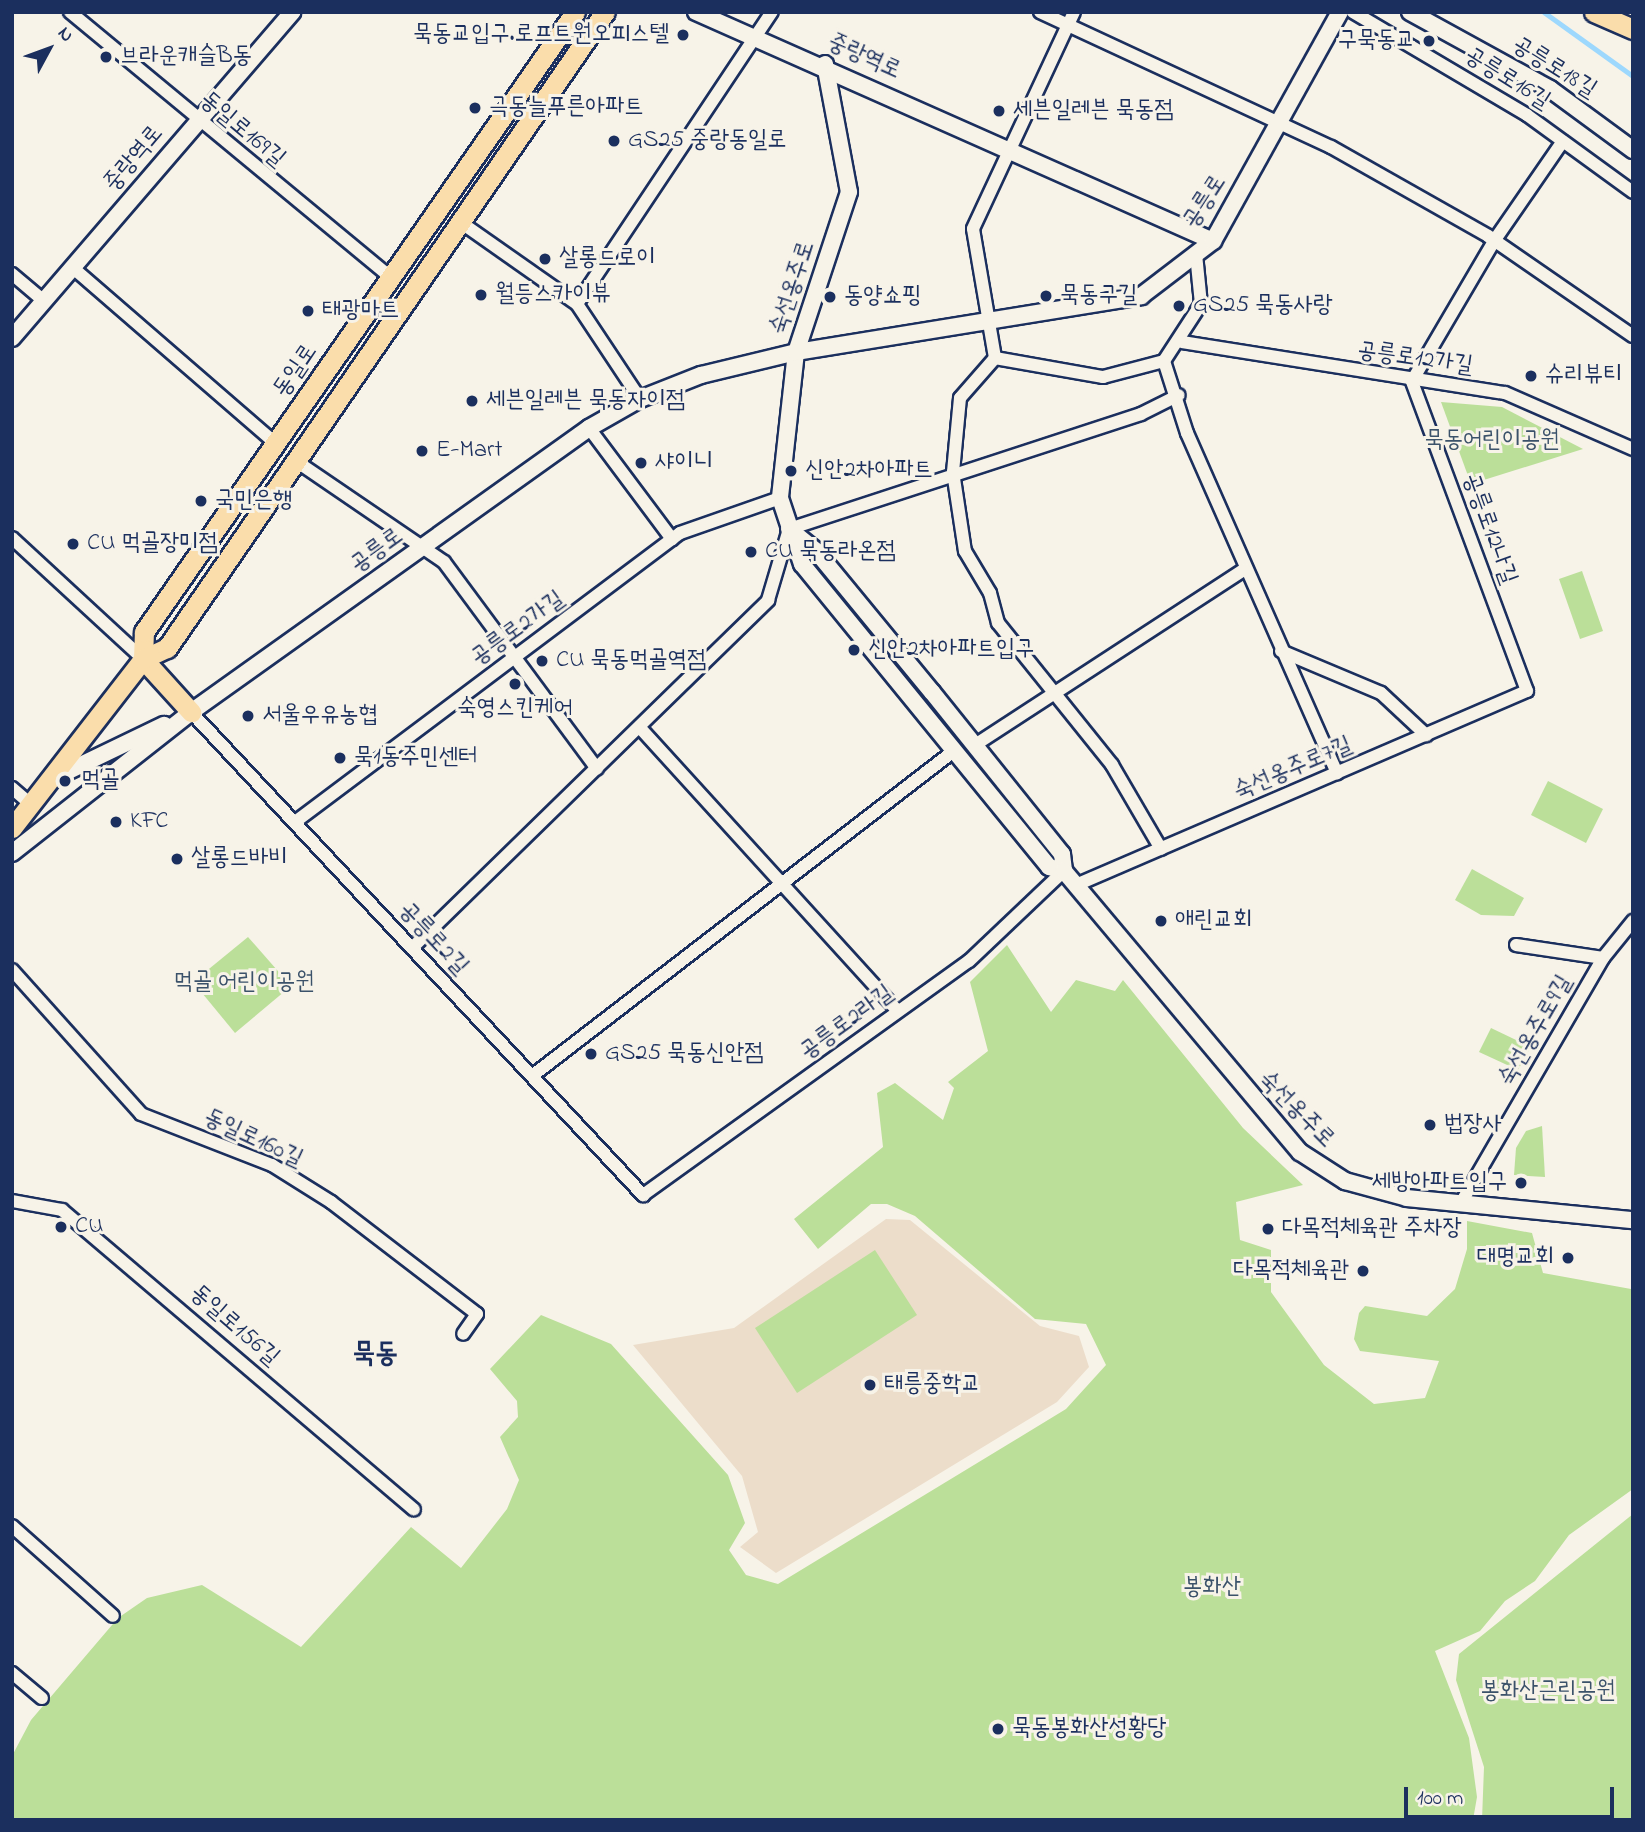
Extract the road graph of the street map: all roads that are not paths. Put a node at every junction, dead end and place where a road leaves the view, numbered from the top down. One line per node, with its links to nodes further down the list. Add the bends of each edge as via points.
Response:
1 (70, 12): 19 (street, 동일로169길)
2 (292, 12): 19 (street, 중랑역로)
3 (575, 12): 16 (main road, 동일로)
4 (605, 12): 17 (main road, 동일로)
5 (696, 12): 15 (street, 중랑역로)
6 (772, 12): 15 (street)
7 (1040, 12): 13 (street)
8 (1074, 12): 13 (street)
9 (1340, 12): 20 (street, 공릉로)
10 (1353, 12): 21 (street, 공릉로16길)
11 (1410, 12): 23 (street, 공릉로18길, via 1550,89)
12 (1594, 12): 14 (main road)
13 (1069, 25): 20 (street); 22 (street)
14 (1633, 29)
15 (756, 37): 18 (street, 중랑역로); 37 (street)
16 (557, 38): 17 (main road, via 575,28); 24 (main road, 동일로)
17 (577, 53): 26 (main road, 동일로)
18 (825, 64): 22 (street, 중랑역로); 42 (street, 숙선옹주로, via 849,192)
19 (197, 120): 32 (street, 중랑역로); 35 (street, 동일로169길)
20 (1281, 120): 28 (street, 공릉로); 29 (street)
21 (1563, 141): 25 (street, 공릉로16길); 29 (street)
22 (1011, 148): 28 (street, 중랑역로); 38 (street, via 973,229)
23 (1633, 150)
24 (454, 183): 26 (main road, via 452,209); 31 (main road, 동일로)
25 (1633, 192)
26 (475, 199): 27 (main road, 동일로)
27 (459, 221): 34 (main road, 동일로); 37 (street)
28 (1213, 241): 30 (street, 공릉로)
29 (1494, 241): 39 (street); 45 (street)
30 (1196, 254): 38 (street, 공릉로, via 1130,300); 41 (street, via 1201,304)
31 (402, 259): 34 (main road, via 425,247); 35 (main road, 동일로)
32 (72, 267): 36 (street, 중랑역로); 49 (street)
33 (12, 274): 36 (street)
34 (422, 274): 51 (main road, 동일로)
35 (390, 277): 49 (main road, 동일로)
36 (44, 301): 40 (street, 중랑역로)
37 (577, 304): 47 (street)
38 (988, 325): 42 (street, 공릉로); 43 (street)
39 (1633, 336)
40 (12, 338)
41 (1182, 342): 44 (street); 45 (street, 공릉로12가길)
42 (796, 352): 47 (street, 공릉로, via 701,375); 53 (street, 숙선옹주로)
43 (995, 358): 44 (street, via 1102,377); 52 (street, via 960,398)
44 (1164, 361): 46 (street)
45 (1412, 381): 50 (street, 공릉로12가길, via 1505,393); 65 (street, 공릉로12나길)
46 (1179, 395): 52 (street, via 1141,414); 58 (street, via 1187,433)
47 (640, 399): 48 (street, 공릉로)
48 (589, 428): 56 (street); 57 (street, 공릉로)
49 (276, 444): 59 (main road, 동일로)
50 (1633, 449)
51 (296, 460): 57 (street); 60 (main road, 동일로)
52 (953, 472): 54 (street); 64 (street, via 965,551 990,593 998,623)
53 (780, 498): 54 (street, 숙선옹주로); 56 (street, 공릉로2가길)
54 (789, 529): 67 (street, via 768,600); 69 (street, 숙선옹주로, via 816,551); 70 (street, 숙선옹주로, via 802,564)
55 (12, 538): 63 (street)
56 (672, 539): 62 (street, 공릉로2가길)
57 (424, 546): 62 (street, via 444,562); 66 (street, 공릉로)
58 (1245, 569): 61 (street); 64 (street)
59 (173, 592): 60 (main road, via 169,612 176,617); 63 (main road, 동일로, via 144,632)
60 (195, 608): 63 (main road, 동일로, via 167,648)
61 (1281, 650): 68 (street, via 1381,693); 72 (street)
62 (514, 656): 71 (street); 76 (street, 공릉로2가길)
63 (143, 659): 66 (main road); 73 (main road, 동일로)
64 (1054, 691): 69 (street); 78 (street, via 1112,765)
65 (1527, 691): 68 (street, 숙선옹주로7길)
66 (191, 712): 73 (street, 공릉로); 76 (street, 공릉로2길); 79 (street, 공릉로)
67 (642, 730): 71 (street); 82 (street)
68 (1426, 735): 72 (street, 숙선옹주로7길)
69 (975, 745): 80 (street, 숙선옹주로, via 1062,854)
70 (955, 750): 80 (street, 숙선옹주로, via 1049,867); 82 (street)
71 (597, 769): 85 (street)
72 (1337, 773): 78 (street, 숙선옹주로7길)
73 (58, 776): 75 (main road, 동일로)
74 (12, 788): 75 (street)
75 (33, 806): 77 (main road, 동일로)
76 (295, 822): 85 (street, 공릉로2길)
77 (12, 828)
78 (1161, 849): 81 (street, 숙선옹주로7길)
79 (12, 853)
80 (1064, 871): 81 (street, 숙선옹주로); 88 (street, 공릉로2라길, via 969,961)
81 (1076, 886): 92 (street, 숙선옹주로, via 1300,1152 1367,1189)
82 (786, 887): 88 (street); 89 (street)
83 (1633, 921): 86 (street, 숙선옹주로9길)
84 (1516, 945): 86 (street)
85 (412, 947): 89 (street, 공릉로2길)
86 (1603, 958): 92 (street, 숙선옹주로9길)
87 (12, 970): 94 (street, 동일로160길, via 141,1114 272,1165 331,1202 477,1314)
88 (898, 1012): 90 (street, 공릉로2라길)
89 (532, 1076): 90 (street, 공릉로2길)
90 (643, 1195)
91 (12, 1201): 95 (street, 동일로156길, via 62,1210)
92 (1461, 1203): 93 (street, 숙선옹주로)
93 (1633, 1220)
94 (463, 1334)
95 (414, 1510)
96 (12, 1526): 97 (street)
97 (113, 1616)
98 (12, 1673): 99 (street)
99 (42, 1698)

